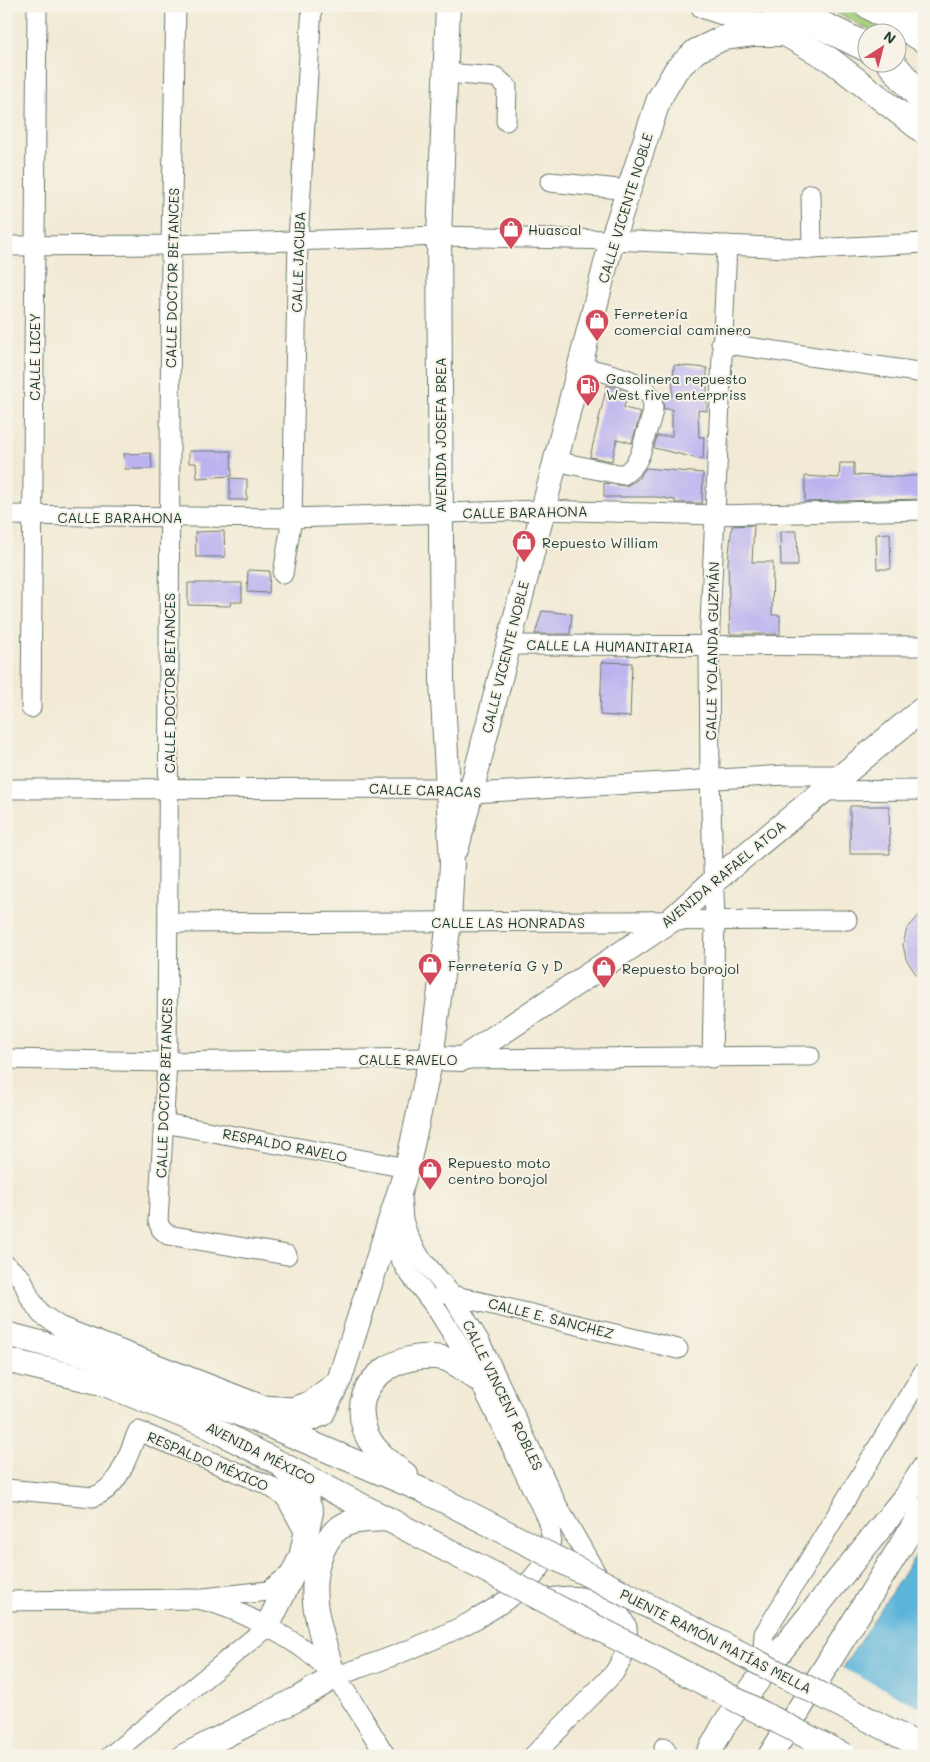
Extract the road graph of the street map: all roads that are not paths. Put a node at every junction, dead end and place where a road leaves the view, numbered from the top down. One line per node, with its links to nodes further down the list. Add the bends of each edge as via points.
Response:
1 (37, 6): 30 (street, CALLE LICEY)
2 (176, 6): 29 (street, CALLE DOCTOR BETANCES)
3 (312, 6): 26 (street, CALLE JACUBA)
4 (448, 6): 17 (main road, AVENIDA JOSEFA BREA)
5 (703, 6): 13 (main road)
6 (775, 6): 15 (highway, via 813,20)
7 (867, 6): 14 (main road)
8 (877, 6): 14 (main road)
9 (898, 6): 12 (highway)
10 (906, 6): 11 (highway)
11 (924, 12)
12 (924, 26)
13 (785, 34): 21 (main road, CALLE VICENTE NOBLE, via 831,60); 23 (main road, CALLE VICENTE NOBLE, via 722,38 696,51 676,70 659,99)
14 (924, 41)
15 (858, 43)
16 (908, 70): 19 (highway)
17 (445, 72): 20 (street, via 496,77 507,87); 25 (main road, AVENIDA JOSEFA BREA)
18 (906, 72): 19 (highway)
19 (923, 82)
20 (506, 121)
21 (924, 132)
22 (550, 182): 23 (street)
23 (629, 190): 27 (main road, CALLE VICENTE NOBLE)
24 (810, 194): 33 (street)
25 (439, 236): 26 (street); 27 (street); 40 (main road, AVENIDA JOSEFA BREA)
26 (298, 240): 29 (street); 45 (street, CALLE JACUBA)
27 (612, 240): 31 (street); 35 (main road, CALLE VICENTE NOBLE)
28 (924, 243): 33 (street)
29 (171, 244): 30 (street); 44 (street, CALLE DOCTOR BETANCES)
30 (35, 245): 32 (street); 43 (street, CALLE LICEY)
31 (727, 245): 33 (street); 34 (street, CALLE YOLANDA GUZMÁN)
32 (6, 246)
33 (812, 248)
34 (721, 342): 36 (street); 41 (street, CALLE YOLANDA GUZMÁN)
35 (581, 367): 37 (main road, CALLE VICENTE NOBLE); 37 (street, via 641,385 650,394 653,406 640,458 624,475)
36 (924, 373)
37 (555, 461): 38 (main road, CALLE VICENTE NOBLE)
38 (542, 510): 40 (street, CALLE BARAHONA); 41 (street, CALLE BARAHONA); 47 (main road, CALLE VICENTE NOBLE)
39 (924, 510): 41 (street, CALLE BARAHONA)
40 (441, 513): 45 (street, CALLE BARAHONA); 55 (main road, AVENIDA JOSEFA BREA, via 442,682)
41 (715, 515): 49 (street, CALLE YOLANDA GUZMÁN)
42 (6, 516): 43 (street, CALLE BARAHONA)
43 (33, 517): 44 (street, CALLE BARAHONA); 50 (street, CALLE LICEY)
44 (170, 517): 45 (street, CALLE BARAHONA); 54 (street, CALLE DOCTOR BETANCES)
45 (292, 518): 46 (street, CALLE JACUBA)
46 (282, 574)
47 (507, 645): 49 (street, CALLE LA HUMANITARIA); 59 (main road, CALLE VICENTE NOBLE)
48 (924, 646): 49 (street, CALLE LA HUMANITARIA)
49 (710, 647): 53 (street, CALLE YOLANDA GUZMÁN)
50 (31, 708)
51 (924, 708): 52 (main road, AVENIDA RAFAEL ATOA)
52 (843, 775): 53 (street, CALLE CARACAS, via 786,775); 58 (main road, AVENIDA RAFAEL ATOA)
53 (710, 781): 59 (street, CALLE CARACAS); 61 (street, CALLE YOLANDA GUZMÁN)
54 (168, 788): 55 (street, CALLE CARACAS); 56 (street, CALLE CARACAS); 66 (street, CALLE DOCTOR BETANCES)
55 (447, 788): 59 (street, CALLE CARACAS); 60 (main road, AVENIDA JOSEFA BREA)
56 (6, 789)
57 (924, 790): 58 (street)
58 (823, 791): 61 (main road, AVENIDA RAFAEL ATOA)
59 (472, 793): 60 (main road, CALLE VICENTE NOBLE)
60 (452, 863): 65 (main road, CALLE VINCENT ROBLES)
61 (713, 882): 63 (main road, AVENIDA RAFAEL ATOA); 64 (street, CALLE YOLANDA GUZMÁN)
62 (847, 920): 64 (street, CALLE LAS HONRADAS)
63 (670, 921): 64 (street, CALLE LAS HONRADAS); 65 (street, CALLE LAS HONRADAS); 71 (main road, AVENIDA RAFAEL ATOA)
64 (715, 921): 69 (street, CALLE YOLANDA GUZMÁN)
65 (449, 922): 66 (street, CALLE LAS HONRADAS); 68 (main road, CALLE VINCENT ROBLES)
66 (168, 923): 72 (street, CALLE DOCTOR BETANCES)
67 (810, 1056): 69 (street, CALLE RAVELO)
68 (431, 1058): 71 (main road, CALLE RAVELO); 72 (street, CALLE RAVELO); 74 (main road, CALLE VINCENT ROBLES)
69 (712, 1058): 71 (street, CALLE RAVELO)
70 (6, 1059): 72 (street, CALLE RAVELO)
71 (462, 1059)
72 (167, 1062): 73 (street, CALLE DOCTOR BETANCES)
73 (164, 1123): 74 (street, RESPALDO RAVELO); 77 (street, CALLE DOCTOR BETANCES, via 158,1221 161,1229 168,1235)
74 (407, 1168): 75 (main road, CALLE VINCENT ROBLES)
75 (400, 1192): 76 (main road, AVENIDA MÉXICO); 80 (street, CALLE VINCENT ROBLES, via 409,1238 420,1257)
76 (388, 1230): 79 (street, via 402,1261); 85 (main road, AVENIDA MÉXICO)
77 (287, 1255)
78 (6, 1264): 85 (street, via 22,1279 42,1314 59,1326 264,1405 292,1407 309,1401)
79 (423, 1291): 80 (street, CALLE E. SANCHEZ); 86 (street)
80 (451, 1294): 82 (street, CALLE E. SANCHEZ); 101 (street, CALLE VINCENT ROBLES, via 480,1344 568,1524)
81 (6, 1334): 87 (main road, AVENIDA MÉXICO, via 95,1357)
82 (678, 1349)
83 (6, 1360): 88 (main road, AVENIDA MÉXICO, via 102,1382 204,1424)
84 (924, 1371): 102 (street, via 764,1634 763,1651)
85 (340, 1378): 87 (main road, AVENIDA MÉXICO, via 322,1414 300,1423)
86 (478, 1379): 91 (main road, via 444,1358 419,1356 400,1360 385,1369 364,1396 364,1429 381,1455); 99 (street, via 547,1519 552,1538 546,1560 535,1576)
87 (263, 1423): 91 (main road, AVENIDA MÉXICO)
88 (280, 1462): 93 (main road, AVENIDA MÉXICO); 94 (main road, via 306,1498 311,1512)
89 (924, 1468): 102 (main road, via 906,1496)
90 (6, 1489): 94 (street, RESPALDO MÉXICO, via 92,1497 105,1493 115,1482 138,1431 268,1485 286,1498)
91 (429, 1493): 95 (main road, AVENIDA MÉXICO)
92 (924, 1509): 110 (main road)
93 (390, 1519): 103 (main road, via 359,1520 344,1525 330,1535 317,1560 314,1582 318,1621); 111 (main road, AVENIDA MÉXICO, bridge)
94 (305, 1533): 96 (main road, via 301,1557)
95 (507, 1533): 104 (main road, PUENTE RAMÓN MATÍAS MELLA, bridge)
96 (293, 1572): 97 (street, via 268,1591); 100 (main road)
97 (196, 1599): 98 (street); 100 (street, via 214,1602)
98 (6, 1602)
99 (496, 1608): 101 (street, via 566,1594 602,1603); 103 (street, via 435,1640)
100 (267, 1627): 103 (street, via 321,1662); 105 (street)
101 (627, 1627): 108 (street, via 628,1648 614,1673)
102 (771, 1663): 109 (main road, via 724,1725)
103 (334, 1677): 106 (main road); 107 (street)
104 (924, 1748)
105 (110, 1756)
106 (184, 1756)
107 (386, 1756)
108 (533, 1756)
109 (707, 1756)
110 (770, 1756)
111 (845, 1756)

